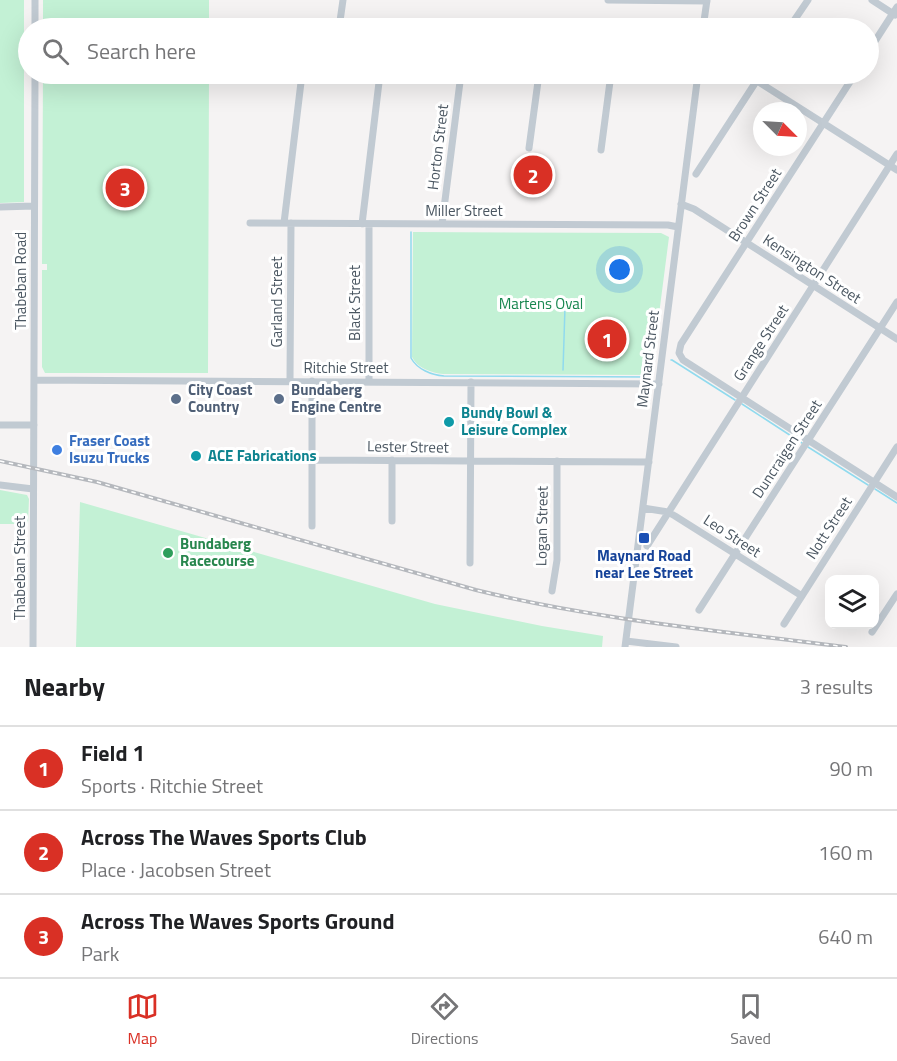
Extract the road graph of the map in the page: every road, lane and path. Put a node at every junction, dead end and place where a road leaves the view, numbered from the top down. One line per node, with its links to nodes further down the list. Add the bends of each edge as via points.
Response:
1 (35, 0): 9 (street)
2 (343, 0): 10 (street)
3 (608, 0): 4 (street)
4 (625, 0): 5 (street)
5 (707, 0): 11 (street)
6 (808, 0): 12 (street)
7 (872, 0): 8 (street)
8 (896, 12): 13 (street)
9 (35, 18)
10 (340, 18)
11 (704, 18)
12 (796, 18)
13 (879, 36)
14 (35, 84): 31 (street, Thabeban Road)
15 (301, 84): 34 (street, Garland Street)
16 (379, 84): 35 (street, Black Street)
17 (460, 84): 36 (street, Horton Street)
18 (538, 84): 25 (street)
19 (609, 84): 26 (street)
20 (697, 84): 30 (street, Maynard Street)
21 (754, 84): 29 (street)
22 (768, 84): 24 (street)
23 (849, 84): 24 (street, Brown Street)
24 (824, 123): 28 (street); 38 (street, Brown Street)
25 (529, 148)
26 (601, 150)
27 (897, 154): 28 (street, Grange Street)
28 (894, 167): 39 (street, Grange Street)
29 (696, 174)
30 (681, 204): 37 (street, Maynard Street); 38 (street, Kensington Street)
31 (34, 206): 32 (street); 43 (street, Thabeban Road)
32 (0, 207)
33 (250, 223): 34 (street, Miller Street)
34 (287, 223): 35 (street, Miller Street); 44 (street, Garland Street)
35 (366, 224): 36 (street, Miller Street); 46 (street, Black Street)
36 (442, 224): 37 (street, Miller Street)
37 (678, 227): 48 (street, Maynard Street)
38 (747, 242): 39 (street, Kensington Street); 49 (street, Brown Street, via 679,353 683,360)
39 (813, 285): 41 (street, Kensington Street); 49 (street, Grange Street)
40 (897, 302): 41 (street, Duncraigen Street)
41 (880, 328): 42 (street, Kensington Street); 52 (street, Duncraigen Street)
42 (897, 339)
43 (34, 380): 44 (street, Ritchie Street); 51 (street, Thabeban Road)
44 (290, 381): 45 (street, Ritchie Street)
45 (312, 381): 46 (street, Ritchie Street); 54 (street)
46 (369, 381): 47 (street, Ritchie Street)
47 (471, 382): 48 (street, Ritchie Street); 56 (street)
48 (659, 384): 58 (street, Maynard Street)
49 (741, 398): 52 (street); 64 (street, Grange Street)
50 (0, 425): 51 (street)
51 (34, 425): 61 (street, Thabeban Road)
52 (808, 440): 59 (street); 68 (street, Duncraigen Street)
53 (897, 447): 59 (street, Nott Street)
54 (312, 460): 55 (street, Lester Street); 66 (street)
55 (392, 460): 56 (street, Lester Street); 65 (street)
56 (470, 461): 57 (street, Lester Street); 69 (street)
57 (557, 461): 58 (street, Lester Street); 70 (street, Logan Street, via 557,560)
58 (649, 462): 63 (street, Maynard Street)
59 (874, 483): 62 (street); 72 (street, Nott Street)
60 (0, 485): 61 (street)
61 (33, 489): 77 (street, Thabeban Street)
62 (897, 497)
63 (643, 508): 64 (street, Leo Street); 76 (street, Maynard Street)
64 (668, 512): 67 (street, Grange Street); 68 (street, Leo Street)
65 (392, 521)
66 (312, 526)
67 (647, 546)
68 (735, 555): 72 (street, Leo Street); 73 (street, Duncraigen Street)
69 (470, 563)
70 (552, 591)
71 (897, 594): 75 (street)
72 (802, 596): 74 (street, Nott Street)
73 (699, 610)
74 (784, 624)
75 (872, 632)
76 (626, 644): 78 (street)
77 (33, 647)
78 (676, 647)

